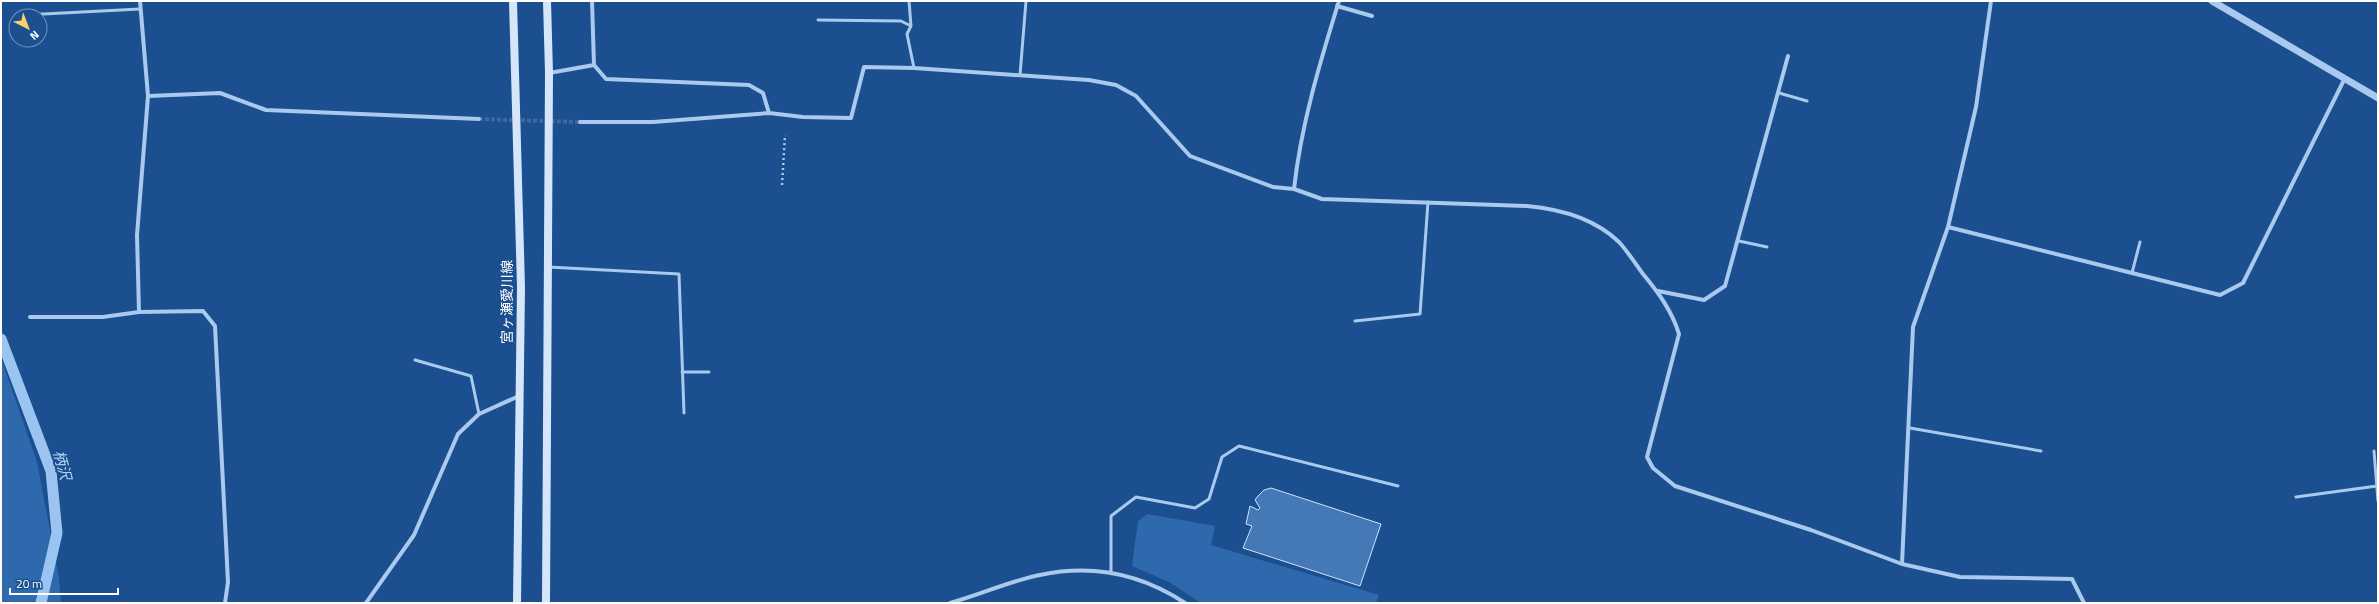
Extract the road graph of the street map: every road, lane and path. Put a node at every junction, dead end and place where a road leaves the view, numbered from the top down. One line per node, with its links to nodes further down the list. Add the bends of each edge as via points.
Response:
1 (140, 1): 10 (street)
2 (513, 1): 45 (main road, 宮ヶ瀬愛川線, via 522,287)
3 (547, 1): 18 (main road)
4 (592, 1): 16 (street)
5 (909, 1): 14 (lane)
6 (1026, 1): 19 (lane)
7 (1991, 1): 32 (street, via 1976,107)
8 (2212, 1): 20 (street)
9 (1338, 3): 12 (street); 30 (street, via 1325,43 1297,157)
10 (140, 9): 11 (lane); 22 (street)
11 (48, 14)
12 (1372, 16)
13 (818, 20): 14 (lane, via 901,21)
14 (911, 26): 17 (lane, via 907,34)
15 (1788, 56): 21 (street)
16 (594, 65): 18 (street); 25 (street, via 606,79 749,85 763,93)
17 (914, 68): 19 (street); 26 (street, via 864,67 851,118)
18 (549, 73): 36 (main road)
19 (1020, 75): 30 (street, via 1089,80 1116,85 1136,96 1190,156 1273,187)
20 (2345, 78): 23 (street); 37 (street, via 2243,283 2220,295)
21 (1779, 93): 24 (lane); 33 (street)
22 (148, 96): 27 (street, via 220,93 266,110); 39 (street, via 137,235)
23 (2378, 98)
24 (1807, 101)
25 (769, 113): 26 (street); 28 (street, via 653,122)
26 (786, 115): 29 (path)
27 (479, 120)
28 (580, 122)
29 (782, 185)
30 (1294, 189): 31 (street, via 1322,200)
31 (1428, 202): 38 (street, via 1555,208 1584,219 1618,242); 41 (lane, via 1420,314)
32 (1948, 227): 37 (street); 48 (street, via 1913,327)
33 (1739, 241): 35 (lane); 38 (street, via 1725,286 1704,300)
34 (2140, 242): 37 (lane)
35 (1768, 247)
36 (548, 267): 43 (lane, via 679,274); 60 (main road)
37 (2132, 273)
38 (1658, 291): 55 (street, via 1674,317 1679,334 1647,457 1653,468 1675,486 1811,530)
39 (139, 312): 40 (street, via 103,318); 57 (street, via 203,311 215,326 228,582)
40 (30, 317)
41 (1355, 321)
42 (415, 360): 47 (lane, via 471,376)
43 (682, 372): 44 (lane); 46 (lane)
44 (709, 372)
45 (519, 396): 47 (street); 59 (main road, 宮ヶ瀬愛川線)
46 (684, 413)
47 (479, 414): 58 (street, via 458,434 414,535)
48 (1910, 428): 49 (lane); 55 (street)
49 (2041, 451)
50 (2374, 451): 52 (lane)
51 (1398, 486): 56 (lane, via 1239,446 1222,457 1208,499 1195,508 1136,497 1111,516)
52 (2377, 486): 53 (lane); 54 (lane)
53 (2296, 497)
54 (2378, 501)
55 (1902, 564): 63 (street, via 1960,577 2072,579)
56 (1111, 572): 61 (street, via 1040,575); 62 (street, via 1146,581)
57 (225, 603)
58 (366, 603)
59 (517, 603)
60 (546, 603)
61 (950, 603)
62 (1185, 603)
63 (2084, 603)

